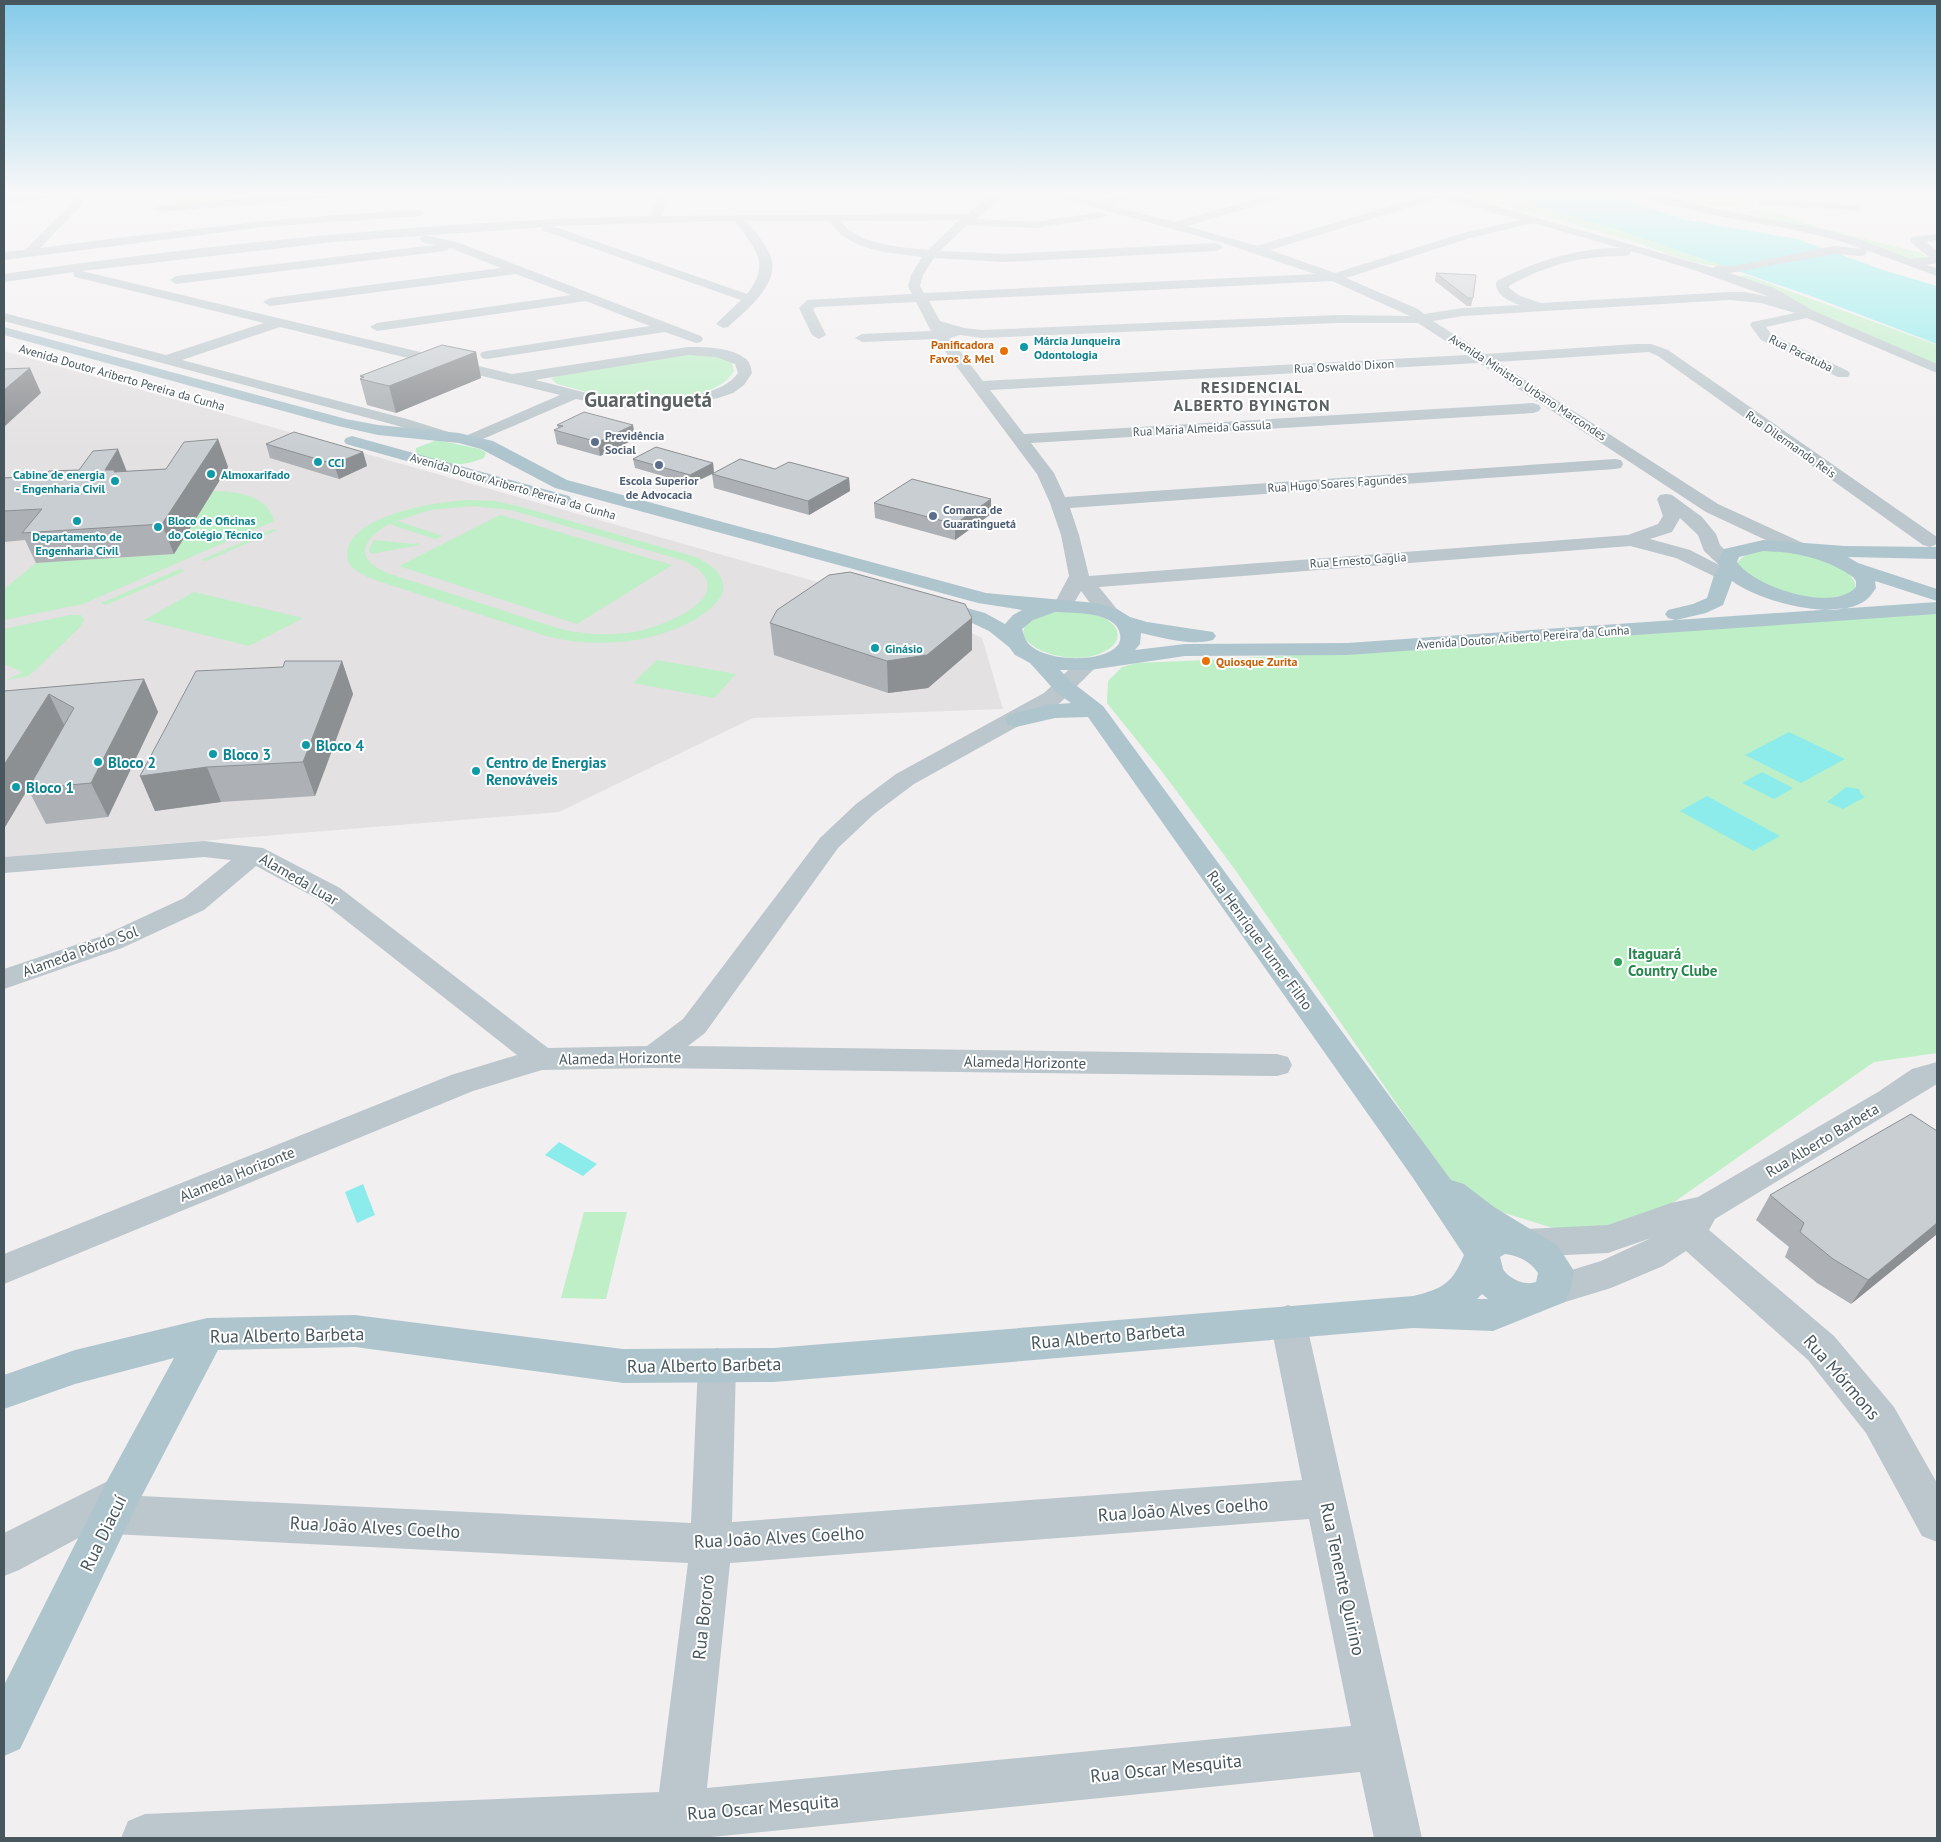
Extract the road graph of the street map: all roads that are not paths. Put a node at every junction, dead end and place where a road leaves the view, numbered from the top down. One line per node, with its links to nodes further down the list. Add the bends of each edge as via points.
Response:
1 (99, 279): 30 (street)
2 (185, 279): 14 (street)
3 (449, 279): 21 (street)
4 (542, 279): 18 (street)
5 (692, 279): 19 (street)
6 (765, 279): 19 (street)
7 (914, 279): 16 (street)
8 (1312, 279): 16 (street); 27 (street, Avenida Ministro Urbano Marcondes, via 1349,294)
9 (1340, 279): 23 (street, Avenida Ministro Urbano Marcondes)
10 (1513, 279): 20 (street, via 1502,284 1503,290)
11 (1709, 279): 17 (street, via 1732,288 1735,292)
12 (1723, 279): 15 (street)
13 (1737, 279): 15 (street)
14 (176, 280)
15 (1744, 289): 17 (street); 26 (street); 26 (street, via 1757,287 1769,291)
16 (918, 296): 36 (street, via 812,303 806,308); 37 (street)
17 (1730, 296): 22 (street)
18 (587, 297): 32 (street); 33 (street)
19 (749, 299): 31 (street)
20 (1515, 299): 22 (street); 24 (street, via 1514,304)
21 (270, 302)
22 (1549, 307): 24 (street)
23 (1405, 310): 25 (street); 27 (street); 29 (street, Avenida Ministro Urbano Marcondes)
24 (1500, 310): 25 (street)
25 (1463, 312): 29 (street)
26 (1806, 313): 46 (street); 47 (street, Rua Pacatuba, via 1757,325 1766,337)
27 (1386, 315): 29 (street, via 1410,320); 35 (street); 44 (street, Avenida Ministro Urbano Marcondes, via 1432,338)
28 (4, 317): 45 (street, Avenida Doutor Ariberto Pereira da Cunha)
29 (1420, 318): 43 (street, Avenida Ministro Urbano Marcondes)
30 (280, 322): 45 (street); 48 (street)
31 (723, 324)
32 (377, 327)
33 (666, 328): 39 (street); 42 (street)
34 (4, 330): 52 (main road, Avenida Doutor Ariberto Pereira da Cunha, via 344,423)
35 (974, 334): 37 (street); 37 (street, via 958,342)
36 (820, 335)
37 (941, 336): 38 (street); 49 (street)
38 (862, 338)
39 (696, 339)
40 (4, 343): 57 (main road, Avenida Doutor Ariberto Pereira da Cunha)
41 (1651, 348): 43 (street, Rua Oswaldo Dixon); 65 (street, Rua Dilermando Reis)
42 (487, 354)
43 (1485, 358): 44 (street, Rua Oswaldo Dixon); 66 (street, Avenida Ministro Urbano Marcondes, via 1712,508)
44 (1462, 359): 49 (street, Rua Oswaldo Dixon); 51 (street, Avenida Ministro Urbano Marcondes)
45 (166, 360): 52 (street, Avenida Doutor Ariberto Pereira da Cunha)
46 (1937, 369)
47 (1843, 374)
48 (511, 379): 50 (street); 50 (street, via 688,351 711,351 731,356 742,362 745,373 739,382 704,397 678,402 613,402)
49 (977, 386): 53 (street)
50 (575, 394): 54 (street)
51 (1538, 411): 53 (street, Rua Maria Almeida Gassula)
52 (449, 437): 54 (main road, Avenida Doutor Ariberto Pereira da Cunha); 57 (main road, via 419,443 408,451)
53 (1020, 439): 63 (street, via 1045,473)
54 (469, 440): 55 (main road, Avenida Doutor Ariberto Pereira da Cunha)
55 (500, 451): 59 (main road, via 492,462); 74 (main road, Avenida Doutor Ariberto Pereira da Cunha, via 561,484 709,516 986,599)
56 (1598, 453): 58 (street, Avenida Ministro Urbano Marcondes)
57 (407, 456): 59 (main road, Avenida Doutor Ariberto Pereira da Cunha)
58 (1615, 464): 60 (street, Avenida Ministro Urbano Marcondes); 63 (street, Rua Hugo Soares Fagundes)
59 (457, 470): 68 (main road, Avenida Doutor Ariberto Pereira da Cunha)
60 (1630, 475)
61 (1653, 490): 62 (street)
62 (1668, 501): 64 (street, via 1672,516 1666,528); 69 (street, via 1696,521)
63 (1059, 503): 70 (street)
64 (1630, 540): 69 (street); 70 (street, Rua Ernesto Gaglia)
65 (1935, 545): 66 (main road, via 1902,554)
66 (1802, 548): 69 (main road, via 1769,544 1746,546 1732,553); 71 (main road, via 1833,557 1852,567)
67 (1937, 563): 71 (main road, via 1893,568); 72 (main road, via 1921,574 1922,581)
68 (807, 568)
69 (1728, 570): 71 (main road, via 1749,585 1796,600 1851,599 1859,596); 77 (main road, Avenida Doutor Ariberto Pereira da Cunha, via 1716,601 1699,610 1667,615 1294,638 1186,635 1145,628); 78 (main road, via 1748,590 1772,604)
70 (1082, 579): 74 (street); 77 (street)
71 (1870, 583): 72 (main road); 76 (main road, via 1866,601)
72 (1937, 594)
73 (917, 599): 79 (main road, via 992,622)
74 (1059, 606): 77 (main road, Avenida Doutor Ariberto Pereira da Cunha, via 1088,607); 79 (main road, via 1035,610 1018,620 1012,629)
75 (1937, 608): 76 (main road, Avenida Doutor Ariberto Pereira da Cunha)
76 (1855, 615): 78 (main road, Avenida Doutor Ariberto Pereira da Cunha)
77 (1117, 617): 81 (main road, via 1132,632 1132,640)
78 (1814, 617): 81 (main road, Avenida Doutor Ariberto Pereira da Cunha, via 1347,649 1185,650)
79 (1014, 642): 80 (main road)
80 (1042, 664): 81 (main road, via 1051,662); 82 (main road, Rua Henrique Turner Filho); 83 (street, via 1044,681)
81 (1097, 678): 82 (main road, Rua Henrique Turner Filho); 82 (street); 83 (main road, via 1066,709); 91 (main road, Rua Henrique Turner Filho)
82 (1065, 688): 83 (street)
83 (1016, 720): 87 (street, via 905,779 865,809 829,843 694,1026)
84 (254, 854): 85 (street, Alameda Luar, via 204,849); 86 (street, Alameda Pôrdo Sol, via 194,904 112,942); 88 (street, Alameda Luar, via 330,894)
85 (4, 865)
86 (4, 979)
87 (654, 1057): 88 (street, Alameda Horizonte); 89 (street, Alameda Horizonte)
88 (542, 1059): 95 (street, Alameda Horizonte, via 462,1082)
89 (1277, 1065)
90 (1937, 1073): 92 (street, Rua Alberto Barbeta, via 1923,1077)
91 (1425, 1169): 93 (main road, via 1482,1217); 94 (main road)
92 (1688, 1219): 93 (street, via 1608,1239); 96 (street, via 1641,1260); 104 (street, Rua Mórmons, via 1821,1348 1880,1420)
93 (1524, 1243): 94 (main road, via 1504,1240 1488,1246); 96 (main road, via 1546,1256 1556,1271)
94 (1483, 1255): 96 (main road, via 1488,1278 1508,1294); 97 (main road, via 1471,1282 1449,1302)
95 (4, 1269)
96 (1544, 1295): 97 (main road, via 1492,1315)
97 (1413, 1312): 98 (main road, Rua Alberto Barbeta)
98 (1288, 1321): 100 (main road, Rua Alberto Barbeta, via 783,1364); 102 (street, Rua Tenente Quirino)
99 (207, 1334): 100 (main road, Rua Alberto Barbeta, via 355,1331 623,1366); 101 (main road, Rua Alberto Barbeta, via 75,1367); 103 (main road, Rua Diacuí)
100 (717, 1365): 105 (street, Rua Bororó)
101 (4, 1392)
102 (1326, 1498): 105 (street, Rua João Alves Coelho); 108 (street, Rua Tenente Quirino)
103 (117, 1504): 105 (street, Rua João Alves Coelho); 106 (street); 107 (main road, Rua Diacuí)
104 (1937, 1522)
105 (711, 1544): 109 (street, Rua Bororó)
106 (4, 1555)
107 (4, 1733)
108 (1378, 1747): 109 (street, Rua Oscar Mesquita); 111 (street, Rua Tenente Quirino)
109 (680, 1826): 110 (street, Rua Oscar Mesquita)
110 (145, 1838)
111 (1398, 1838)

